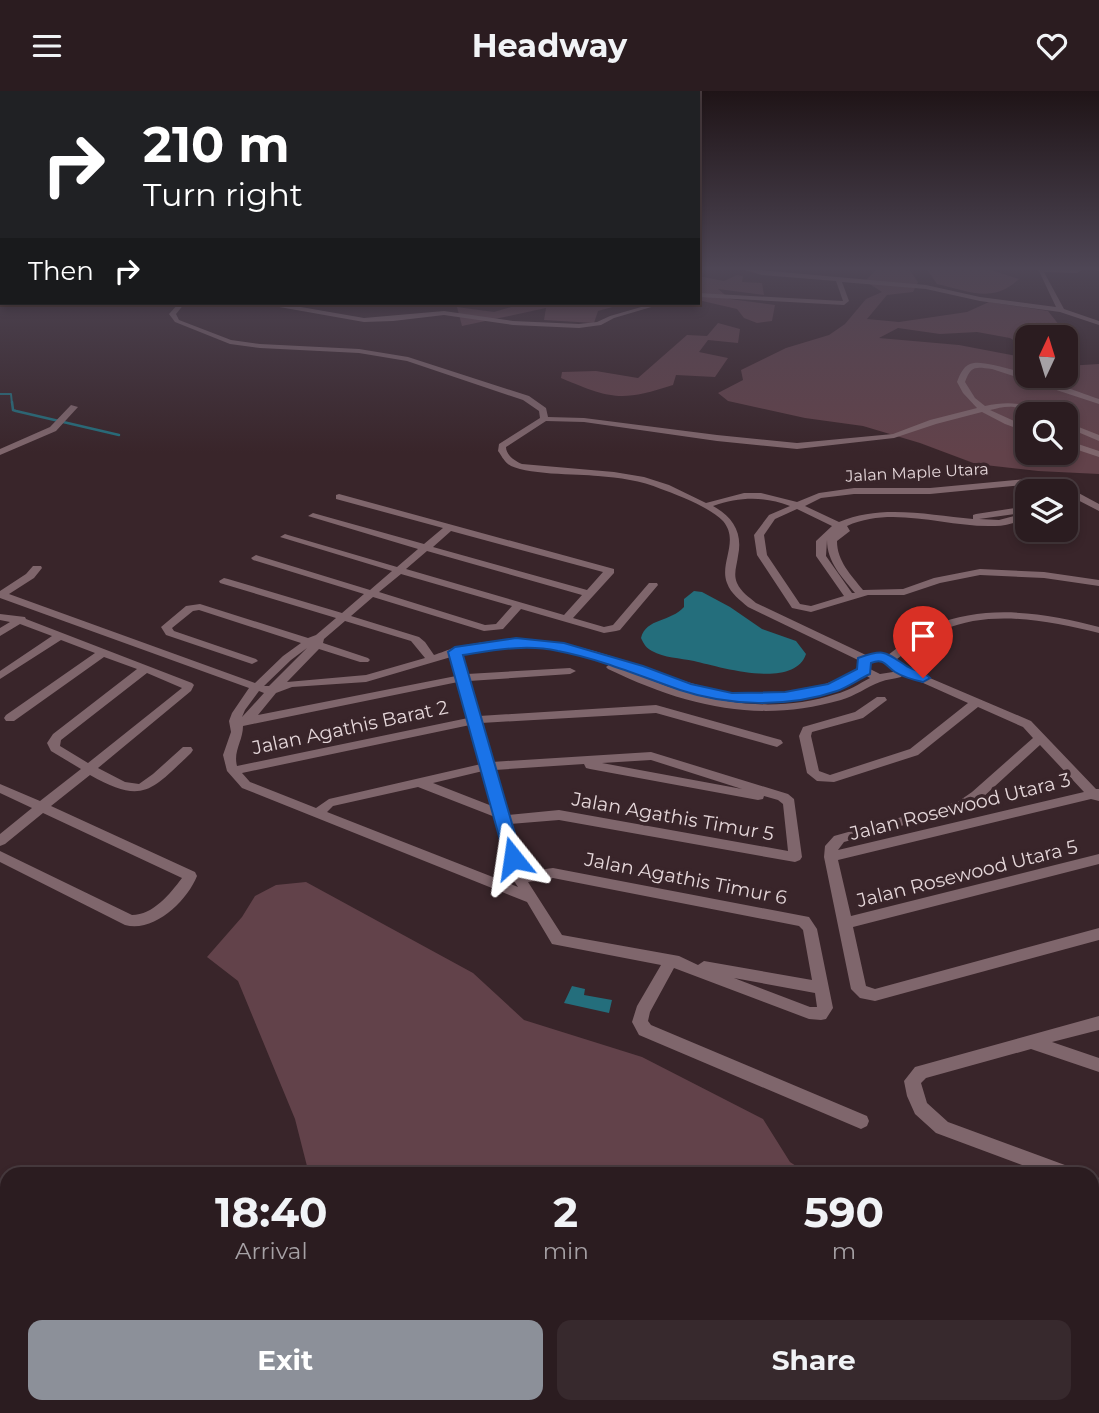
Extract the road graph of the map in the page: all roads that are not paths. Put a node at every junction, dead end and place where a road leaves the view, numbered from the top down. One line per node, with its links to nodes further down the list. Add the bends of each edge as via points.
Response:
1 (199, 330): 6 (street, via 230,342 408,359 526,398 543,410)
2 (1099, 402): 5 (street, via 1018,374 974,365 965,370 961,382 969,398)
3 (1015, 405): 5 (street)
4 (74, 407): 11 (street, via 62,421)
5 (984, 409): 6 (street, via 894,436 797,446); 7 (street)
6 (544, 419): 15 (street, via 502,446 511,461 538,469 641,479)
7 (1015, 424)
8 (1078, 430): 9 (street)
9 (1099, 438)
10 (1078, 447): 12 (street)
11 (0, 453)
12 (1099, 454)
13 (339, 497): 20 (street)
14 (1079, 498): 16 (street, Jalan Maple Utara, via 1047,484 1023,481 930,491 836,492); 17 (street, Jalan Maple Utara)
15 (705, 506): 16 (street, via 730,496 763,495); 52 (street, via 729,521 733,530 730,575 738,596)
16 (797, 506): 21 (street); 36 (street, via 764,525 759,545 796,605)
17 (1099, 508)
18 (313, 516): 23 (street)
19 (1015, 517): 21 (street, via 992,523 903,514 866,518)
20 (450, 527): 23 (street); 31 (street, via 610,571)
21 (843, 528): 33 (street, via 831,548)
22 (285, 537): 25 (street)
23 (425, 548): 25 (street); 31 (street)
24 (256, 558): 30 (street)
25 (399, 570): 30 (street); 34 (street)
26 (224, 581): 38 (street)
27 (1099, 583): 33 (street, via 980,572 904,592)
28 (653, 585): 39 (street, via 616,628)
29 (0, 587): 32 (street, via 37,568)
30 (371, 593): 34 (street, via 492,629); 38 (street)
31 (590, 594): 39 (street)
32 (0, 595): 35 (street)
33 (855, 596): 36 (street)
34 (519, 605): 39 (street)
35 (39, 608): 40 (street); 59 (street)
36 (803, 608)
37 (0, 617): 40 (street)
38 (343, 617): 44 (street); 48 (street, via 415,639)
39 (566, 619)
40 (19, 620): 42 (street); 43 (street)
41 (1099, 630): 49 (street, via 1052,619 979,618 928,632)
42 (0, 633)
43 (60, 636): 45 (street); 56 (street)
44 (315, 641): 50 (street); 51 (street, via 195,607 166,627 166,631); 59 (street); 60 (street)
45 (104, 652): 53 (street); 63 (street)
46 (455, 652): 47 (street, via 516,642); 48 (street); 57 (street)
47 (581, 652): 52 (street, via 687,687 762,699 832,687); 58 (street, via 680,696 731,707 764,709 817,702)
48 (430, 659): 60 (street, via 346,683 291,684)
49 (890, 659): 52 (street, via 877,656); 55 (street)
50 (364, 660)
51 (252, 661)
52 (865, 665): 58 (street)
53 (146, 668): 72 (street, via 53,743); 72 (street, via 188,685 187,689)
54 (570, 671): 57 (street)
55 (899, 672): 58 (street); 62 (street, via 943,693)
56 (0, 676)
57 (461, 678): 64 (street); 65 (street)
58 (879, 678)
59 (258, 686): 60 (street); 66 (street, via 238,711)
60 (272, 690): 65 (street)
61 (881, 700): 62 (street, via 859,715 807,730 813,773 830,779 914,752)
62 (977, 702): 67 (street, via 1027,724)
63 (10, 719)
64 (474, 720): 68 (street, via 656,709); 71 (street); 73 (street, Jalan Agathis Barat 2)
65 (249, 721): 66 (street)
66 (237, 725): 73 (street, via 228,757)
67 (1040, 738): 76 (street); 83 (street, via 962,804 839,839 832,846)
68 (777, 743)
69 (187, 750): 72 (street, via 141,787 132,788)
70 (571, 761): 71 (street); 77 (street); 77 (street, via 651,756)
71 (488, 766): 74 (street); 80 (street)
72 (91, 768): 78 (street)
73 (233, 771): 79 (street, via 246,785)
74 (418, 782): 79 (street, via 329,803); 80 (street)
75 (0, 788): 78 (street)
76 (1097, 796): 83 (street, Jalan Rosewood Utara 3)
77 (789, 802): 80 (street, Jalan Agathis Timur 5, via 795,857 559,815)
78 (42, 807): 81 (street); 82 (street, via 185,872 190,876 187,883 150,919 130,921)
79 (317, 814): 86 (street)
80 (502, 818): 85 (street)
81 (0, 841)
82 (0, 856)
83 (831, 857): 87 (street)
84 (1099, 859): 87 (street, Jalan Rosewood Utara 5)
85 (519, 878): 86 (street); 90 (street, Jalan Agathis Timur 6, via 553,873 804,921 810,929)
86 (530, 898): 89 (street, via 557,940)
87 (845, 923): 91 (street, via 859,989)
88 (1099, 935): 91 (street)
89 (671, 961): 90 (street); 90 (street, via 809,1013 821,1014 825,1008); 96 (street, via 642,1011 640,1022 646,1030)
90 (821, 988)
91 (865, 994)
92 (1099, 1023): 93 (street)
93 (1031, 1042): 94 (street); 95 (street)
94 (1099, 1065)
95 (921, 1072): 97 (street, via 912,1081 913,1094 929,1119)
96 (861, 1121)
97 (1048, 1167)

